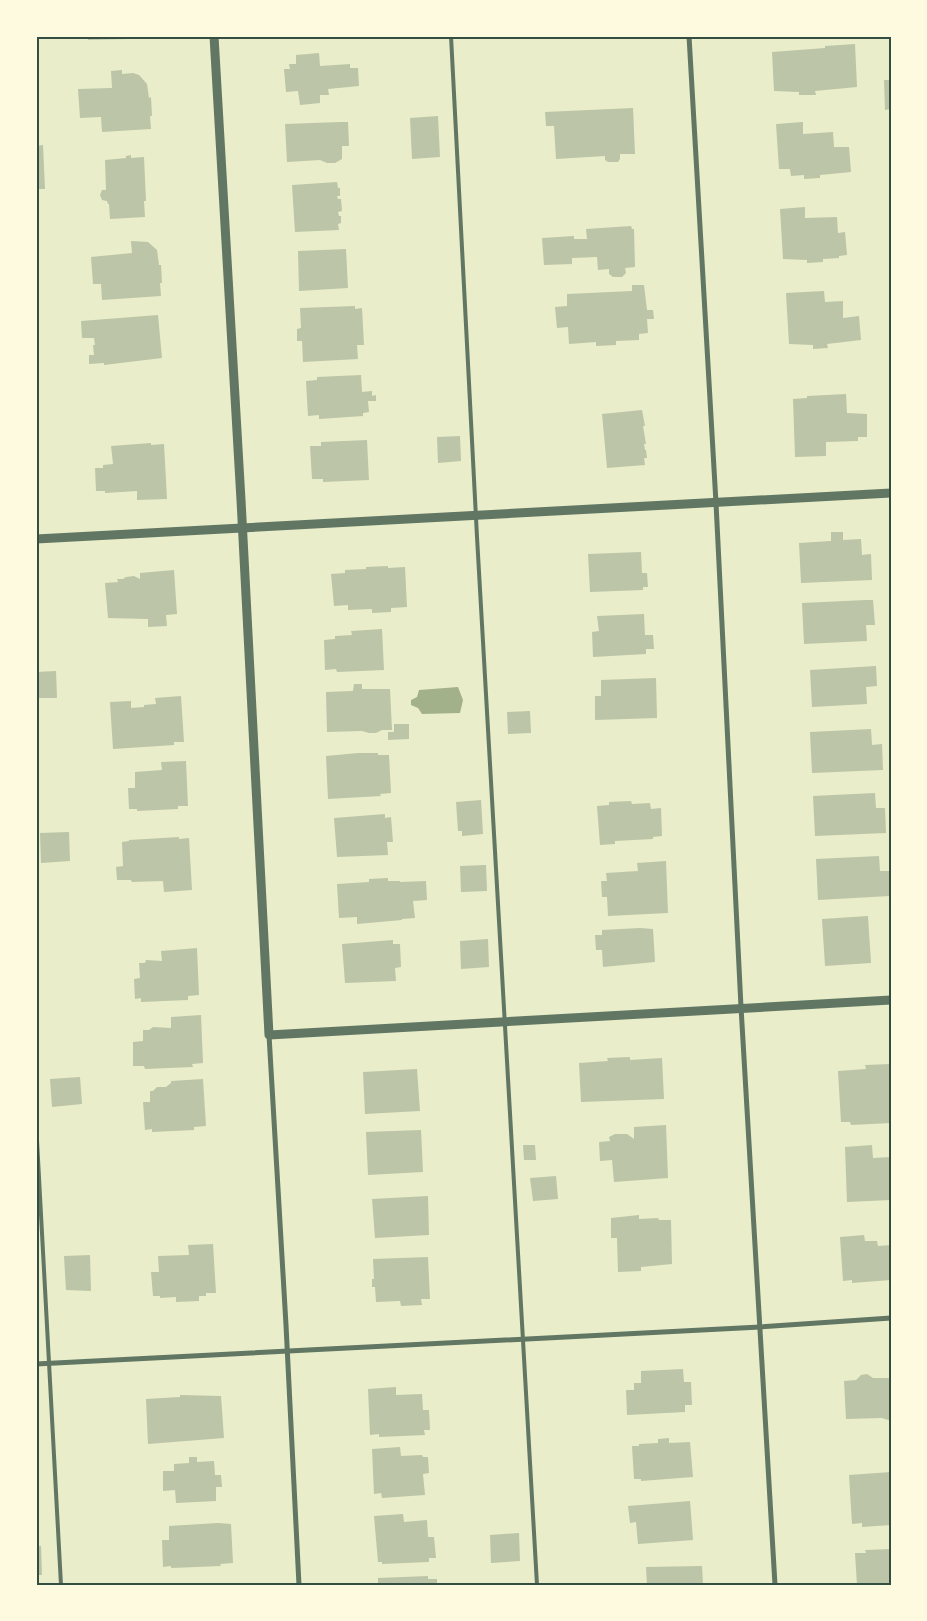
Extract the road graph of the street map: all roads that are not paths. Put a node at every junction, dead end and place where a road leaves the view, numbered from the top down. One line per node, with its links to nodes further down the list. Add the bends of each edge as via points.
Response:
1 (214, 36): 7 (street)
2 (451, 36): 6 (lane)
3 (689, 36): 5 (street)
4 (891, 493): 5 (street)
5 (716, 503): 6 (street); 10 (street)
6 (476, 515): 7 (street); 11 (lane)
7 (242, 528): 8 (street); 12 (street)
8 (36, 538)
9 (891, 1000): 10 (street)
10 (741, 1007): 11 (street); 15 (street)
11 (505, 1021): 12 (street); 16 (lane)
12 (269, 1035): 17 (street)
13 (36, 1122): 18 (lane)
14 (891, 1318): 15 (street)
15 (760, 1327): 16 (street); 23 (street)
16 (523, 1339): 17 (street); 22 (lane)
17 (288, 1352): 18 (street); 21 (street)
18 (50, 1363): 19 (street); 20 (lane)
19 (36, 1364)
20 (61, 1585)
21 (299, 1585)
22 (537, 1585)
23 (775, 1585)

